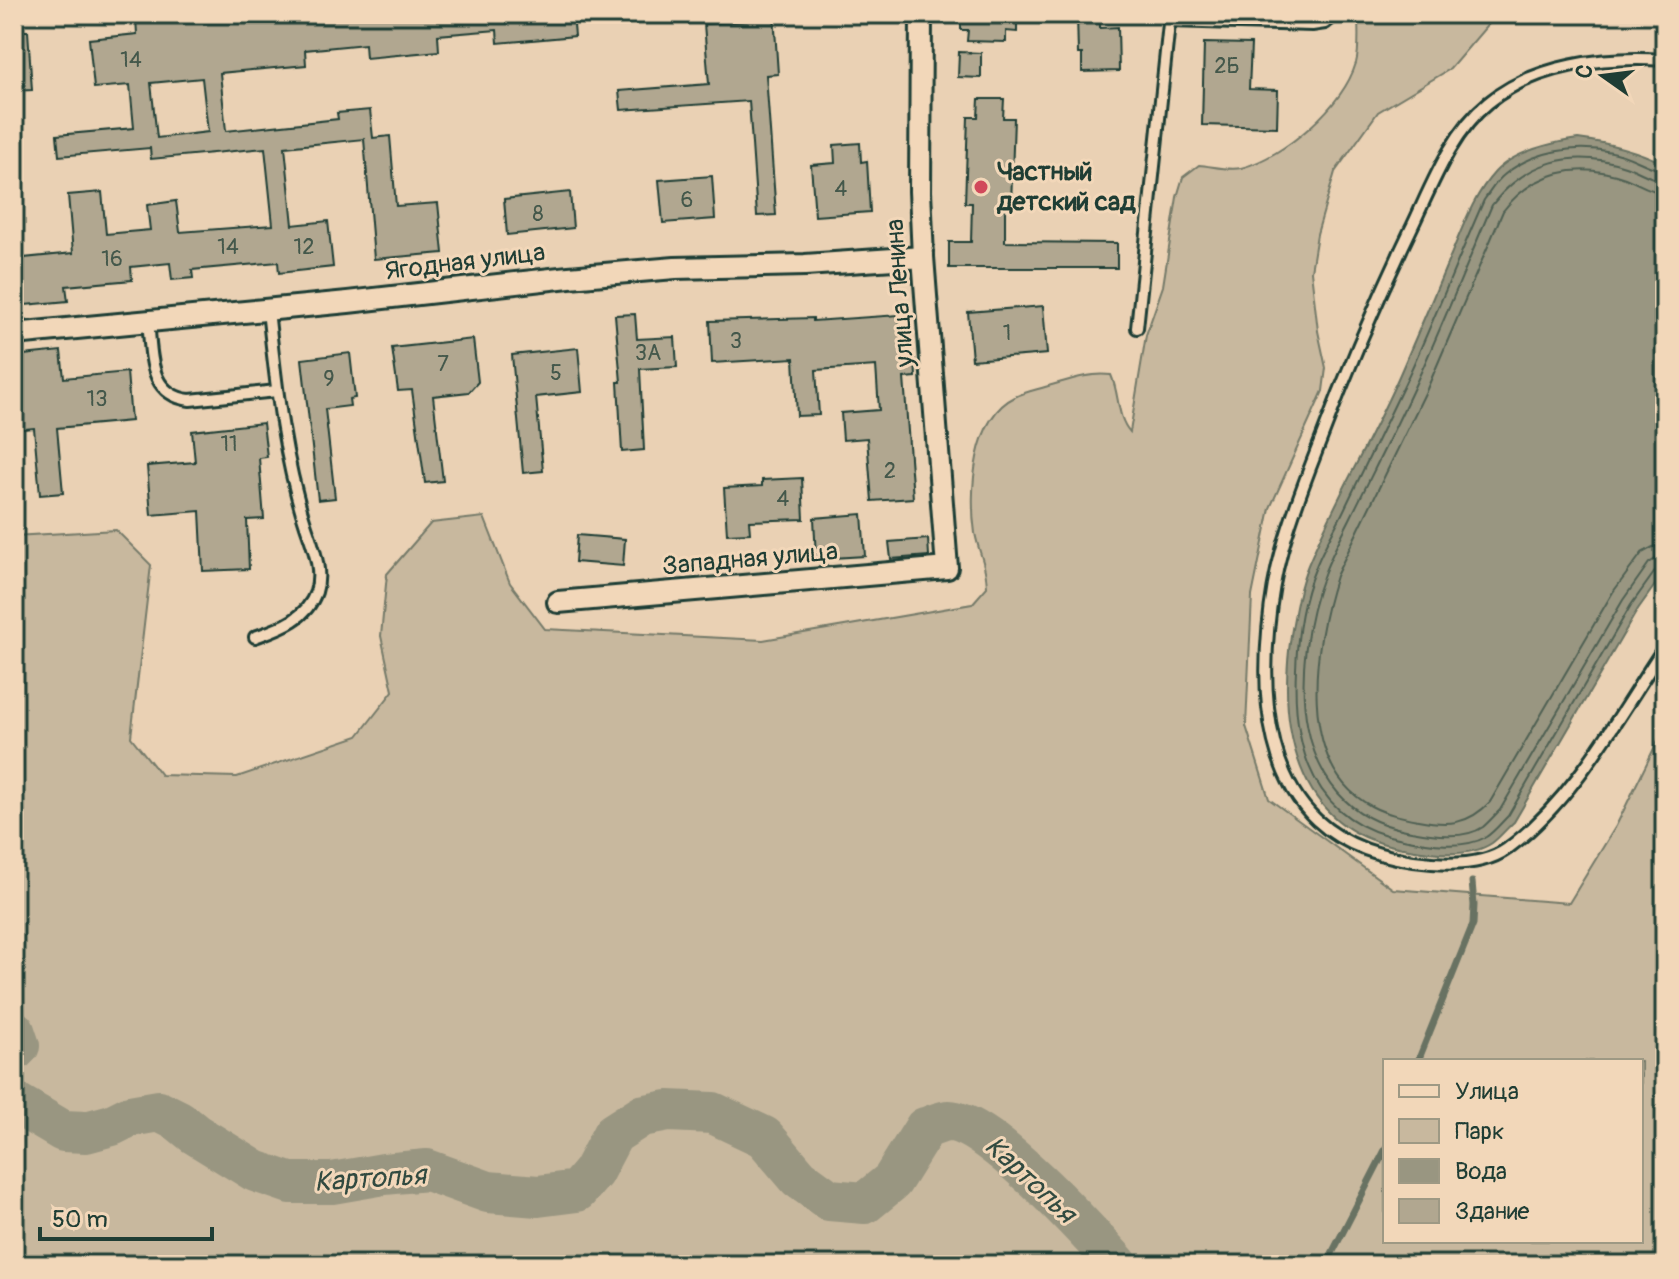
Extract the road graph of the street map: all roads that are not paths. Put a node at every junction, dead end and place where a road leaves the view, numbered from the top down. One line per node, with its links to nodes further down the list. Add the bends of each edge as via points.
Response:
1 (921, 14): 5 (street, улица Ленина)
2 (1336, 14): 3 (lane, via 1312,25)
3 (1169, 17): 8 (lane)
4 (1665, 60): 14 (lane, via 1623,59 1531,76 1487,103 1438,172 1349,366 1281,553 1268,662 1274,746 1285,780 1326,830 1352,844 1415,861 1481,861 1503,853 1563,799)
5 (923, 257): 6 (street, Ягодная улица, via 675,268); 11 (street, улица Ленина)
6 (268, 310): 7 (street, Ягодная улица); 10 (lane)
7 (148, 321): 9 (street, Ягодная улица); 10 (lane, via 160,385 176,398)
8 (1137, 328)
9 (14, 334)
10 (277, 391): 13 (lane, via 291,474 319,579 297,619)
11 (947, 568): 12 (street, Западная улица)
12 (558, 602)
13 (255, 637)
14 (1665, 646)

